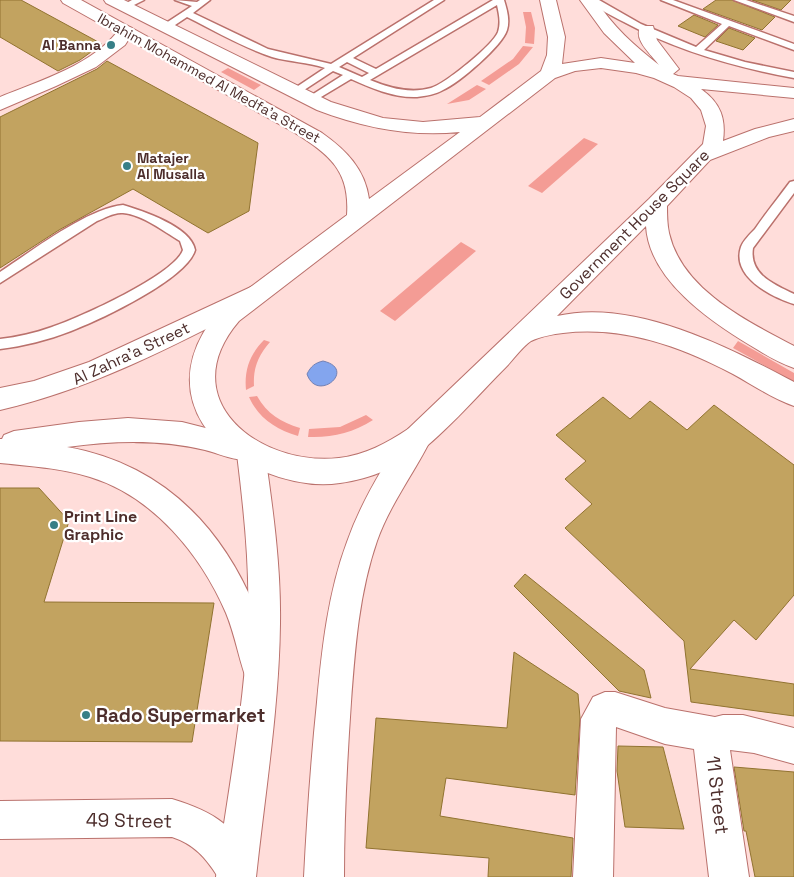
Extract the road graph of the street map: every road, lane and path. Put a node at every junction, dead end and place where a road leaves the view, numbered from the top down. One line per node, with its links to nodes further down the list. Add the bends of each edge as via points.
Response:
1 (69, 0): 18 (main road, Ibrahim Mohammed Al Medfa'a Street)
2 (179, 0): 12 (lane)
3 (206, 0): 12 (lane)
4 (440, 0): 21 (lane)
5 (499, 0): 23 (lane); 28 (lane, via 505,27 502,35 446,84 417,94 402,94)
6 (548, 0): 24 (main road, via 558,44)
7 (588, 0): 27 (main road, via 612,33)
8 (593, 0): 17 (lane)
9 (664, 0): 15 (lane)
10 (738, 0): 14 (lane)
11 (126, 2): 16 (main road, Ibrahim Mohammed Al Medfa'a Street)
12 (198, 5): 13 (lane)
13 (186, 13): 16 (lane); 22 (lane, via 268,52)
14 (794, 19)
15 (728, 23): 19 (lane); 20 (lane)
16 (166, 27): 31 (main road, Ibrahim Mohammed Al Medfa'a Street)
17 (647, 29): 20 (lane); 27 (main road, via 648,39 668,63)
18 (126, 31): 30 (main road, via 120,42 106,54); 37 (main road, Ibrahim Mohammed Al Medfa'a Street, via 329,147 341,158 356,181 360,192)
19 (794, 47)
20 (698, 50): 25 (lane, via 743,65)
21 (346, 58): 22 (lane); 23 (lane)
22 (332, 68): 26 (lane); 31 (lane)
23 (376, 72): 28 (lane)
24 (549, 74): 27 (main road, Government House Square, via 573,66 601,63 631,66); 32 (main road, Government House Square)
25 (794, 75)
26 (349, 76): 28 (lane); 31 (lane)
27 (668, 77): 29 (main road); 34 (main road, Government House Square, via 699,96 713,116 716,136)
28 (362, 81)
29 (794, 93)
30 (5, 96)
31 (303, 96): 32 (main road, Ibrahim Mohammed Al Medfa'a Street, via 352,117 400,127 445,128)
32 (488, 121): 37 (main road, Government House Square)
33 (794, 124): 34 (main road)
34 (705, 155): 36 (main road, Government House Square)
35 (794, 185): 40 (lane, via 747,246 744,255 753,275)
36 (656, 204): 41 (main road, Government House Square); 43 (main road, via 661,244 690,289 724,318)
37 (358, 218): 39 (main road, Government House Square)
38 (0, 278): 42 (lane, via 93,218 113,210 141,214 184,238 189,245 189,253 176,268 96,314 38,336)
39 (257, 293): 45 (main road, Al Zahra'a Street, via 102,369 48,388); 49 (main road, Government House Square, via 230,314 219,328 210,342 203,374 208,407 216,423)
40 (794, 299)
41 (523, 334): 44 (main road, via 584,322 649,329 708,348); 46 (main road, Government House Square)
42 (0, 344)
43 (794, 358)
44 (794, 395)
45 (0, 399)
46 (418, 437): 49 (main road, Government House Square, via 381,460 337,472 291,469); 55 (main road, via 380,503 363,541 348,589 328,773)
47 (0, 445): 49 (main road, via 145,430 211,439)
48 (0, 450): 50 (main road, via 102,468 162,502 200,539 230,585 254,642)
49 (247, 452): 50 (main road, via 262,533)
50 (261, 674): 54 (main road)
51 (715, 735): 52 (main road, 11 Street, via 736,732); 56 (main road, via 665,726 615,709 604,709 599,719); 57 (main road, 11 Street, via 712,757)
52 (794, 746)
53 (0, 820): 54 (main road, 49 Street, via 172,818 197,826 219,842)
54 (236, 873)
55 (324, 877)
56 (593, 877)
57 (729, 877)

